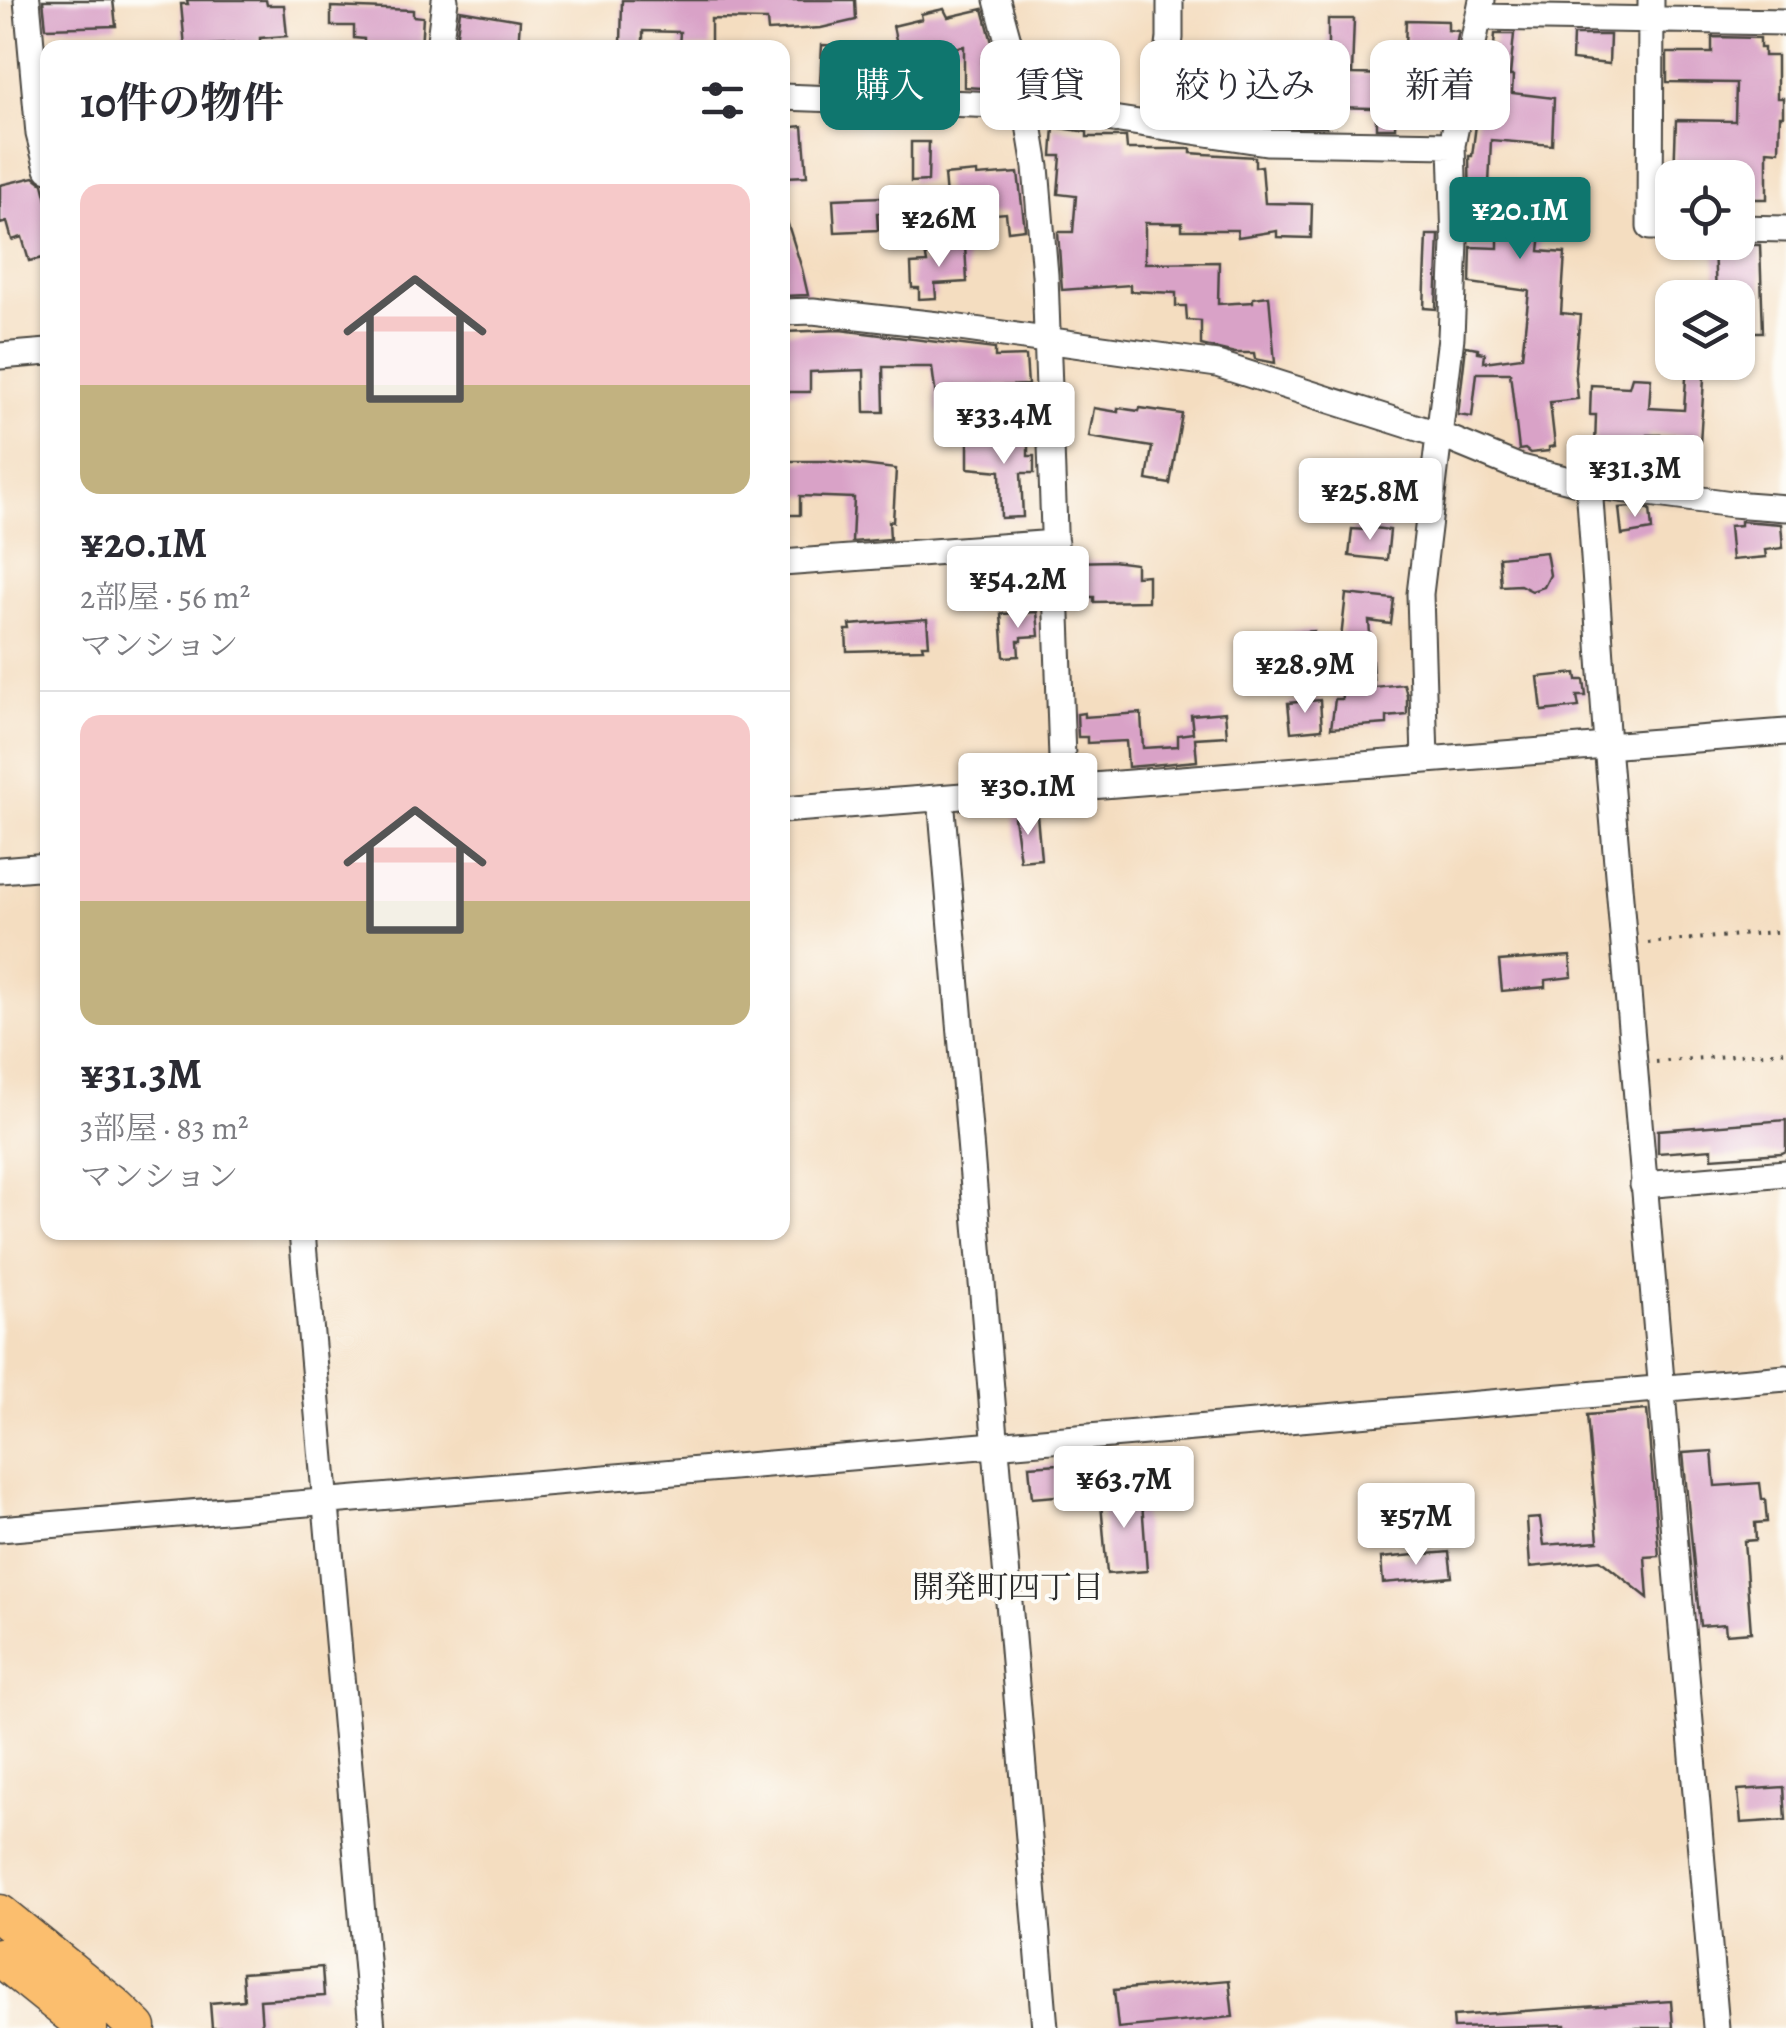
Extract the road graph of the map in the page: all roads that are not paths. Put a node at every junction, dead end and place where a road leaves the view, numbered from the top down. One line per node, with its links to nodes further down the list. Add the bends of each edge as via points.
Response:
1 (27, 0): 15 (street)
2 (445, 0): 8 (street)
3 (997, 0): 9 (street)
4 (1170, 0): 10 (street)
5 (1481, 9): 6 (street); 16 (street)
6 (1651, 10): 7 (street); 17 (street)
7 (1786, 22)
8 (440, 40)
9 (1008, 40)
10 (1170, 40)
11 (790, 97): 12 (street)
12 (980, 104)
13 (1030, 130): 21 (street)
14 (1186, 130): 16 (street, via 1266,142)
15 (40, 138)
16 (1452, 146): 24 (street, via 1455,242)
17 (1655, 227)
18 (1755, 228): 19 (street)
19 (1786, 229)
20 (790, 312): 21 (street)
21 (1048, 341): 24 (street, via 1217,364); 27 (street)
22 (40, 353): 23 (street)
23 (0, 356)
24 (1440, 435): 25 (street, via 1518,467); 31 (street, via 1420,594)
25 (1589, 485): 26 (street); 30 (street)
26 (1786, 508)
27 (1055, 542): 28 (street); 32 (street)
28 (790, 562)
29 (1786, 732): 30 (street)
30 (1606, 745): 31 (street); 38 (street)
31 (1425, 759): 32 (street)
32 (1063, 786): 33 (street)
33 (941, 798): 34 (street); 42 (street)
34 (790, 809)
35 (40, 867): 36 (street)
36 (0, 870)
37 (1786, 1172): 38 (street)
38 (1644, 1184): 41 (street)
39 (303, 1240): 43 (street)
40 (1786, 1378): 41 (street)
41 (1664, 1388): 42 (street); 51 (street)
42 (994, 1445): 43 (street); 50 (street)
43 (325, 1500): 44 (street); 49 (street)
44 (0, 1529)
45 (0, 1914): 48 (highway)
46 (0, 1957): 47 (highway)
47 (88, 2028)
48 (137, 2028)
49 (372, 2028)
50 (1045, 2028)
51 (1716, 2028)

